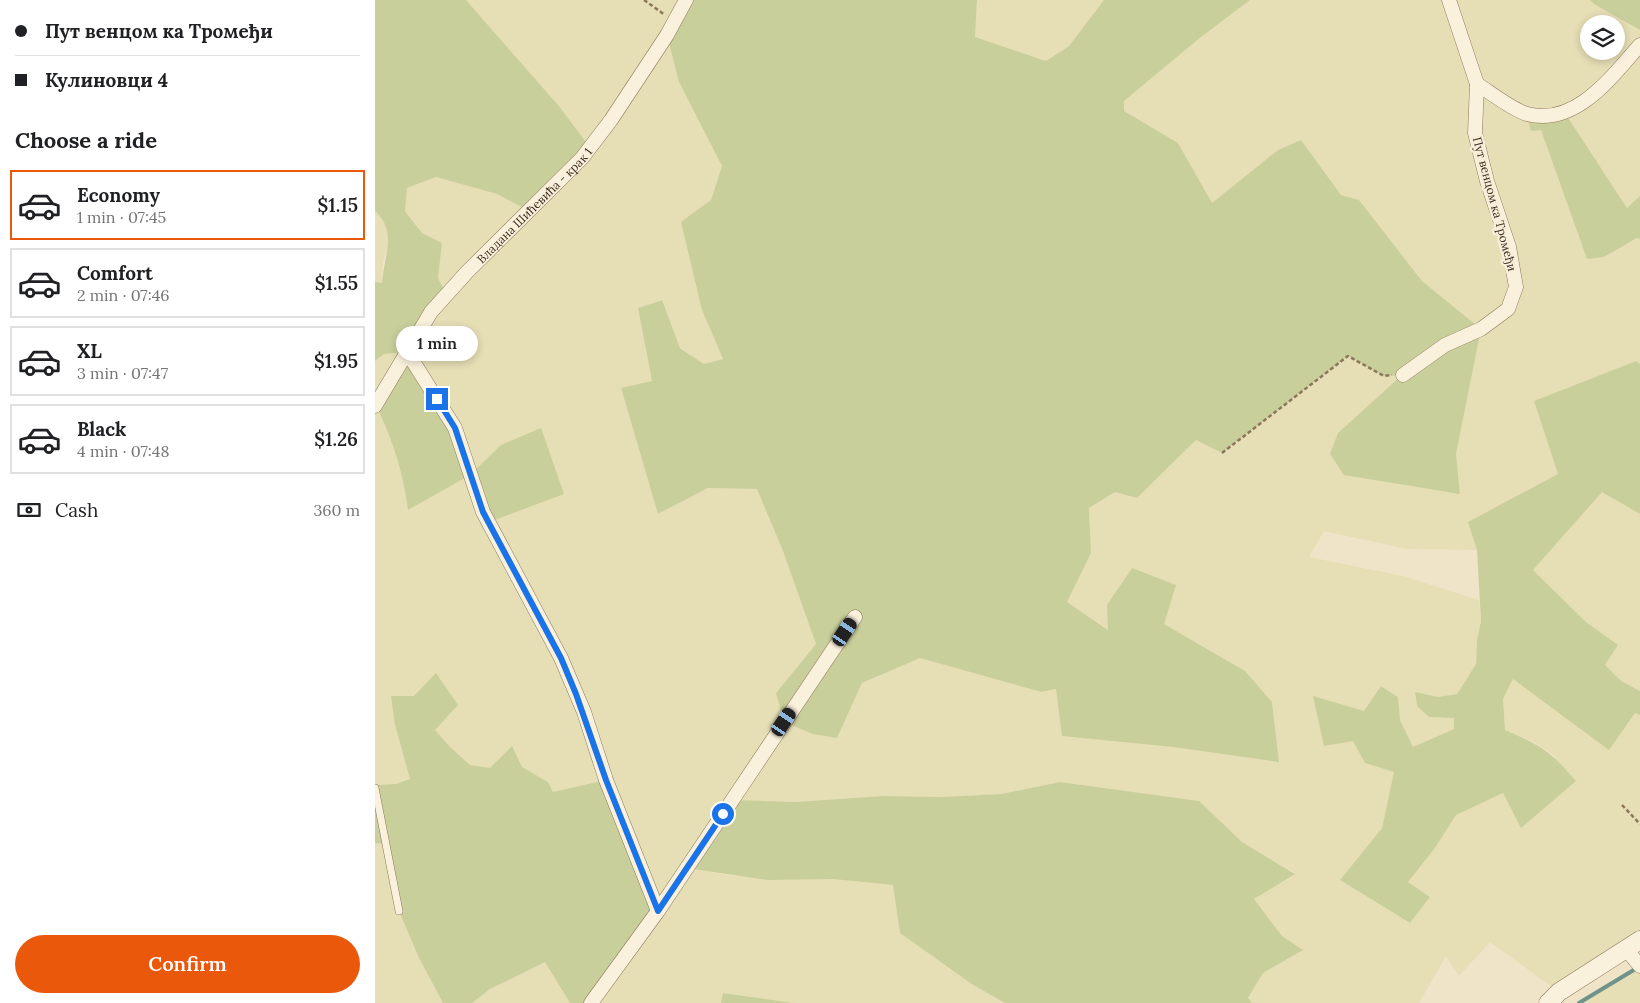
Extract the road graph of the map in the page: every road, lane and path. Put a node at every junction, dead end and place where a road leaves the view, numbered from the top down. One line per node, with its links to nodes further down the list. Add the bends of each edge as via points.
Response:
1 (644, 0): 4 (path)
2 (686, 0): 4 (street, Владана Шићевића - крак 1)
3 (1449, 0): 6 (street)
4 (675, 21): 7 (street, Владана Шићевића - крак 1, via 611,120 582,158 467,272 436,307)
5 (1640, 45): 6 (street, via 1598,91 1565,113 1526,114)
6 (1477, 84): 8 (street, Пут венцом ка Тромеђи, via 1475,133 1509,247 1516,287 1508,309 1481,329 1445,345)
7 (407, 352): 9 (street, Владана Шићевића - крак 1); 16 (street, via 455,428 483,512 561,658)
8 (1403, 375): 10 (path, via 1384,376 1347,356)
9 (375, 406)
10 (1222, 453)
11 (855, 617): 16 (street)
12 (375, 788): 15 (lane)
13 (1622, 805): 14 (path)
14 (1640, 824)
15 (399, 911)
16 (658, 911): 19 (street)
17 (1633, 944): 18 (street); 20 (street, via 1559,992)
18 (1640, 966)
19 (591, 1003)
20 (1548, 1003)

